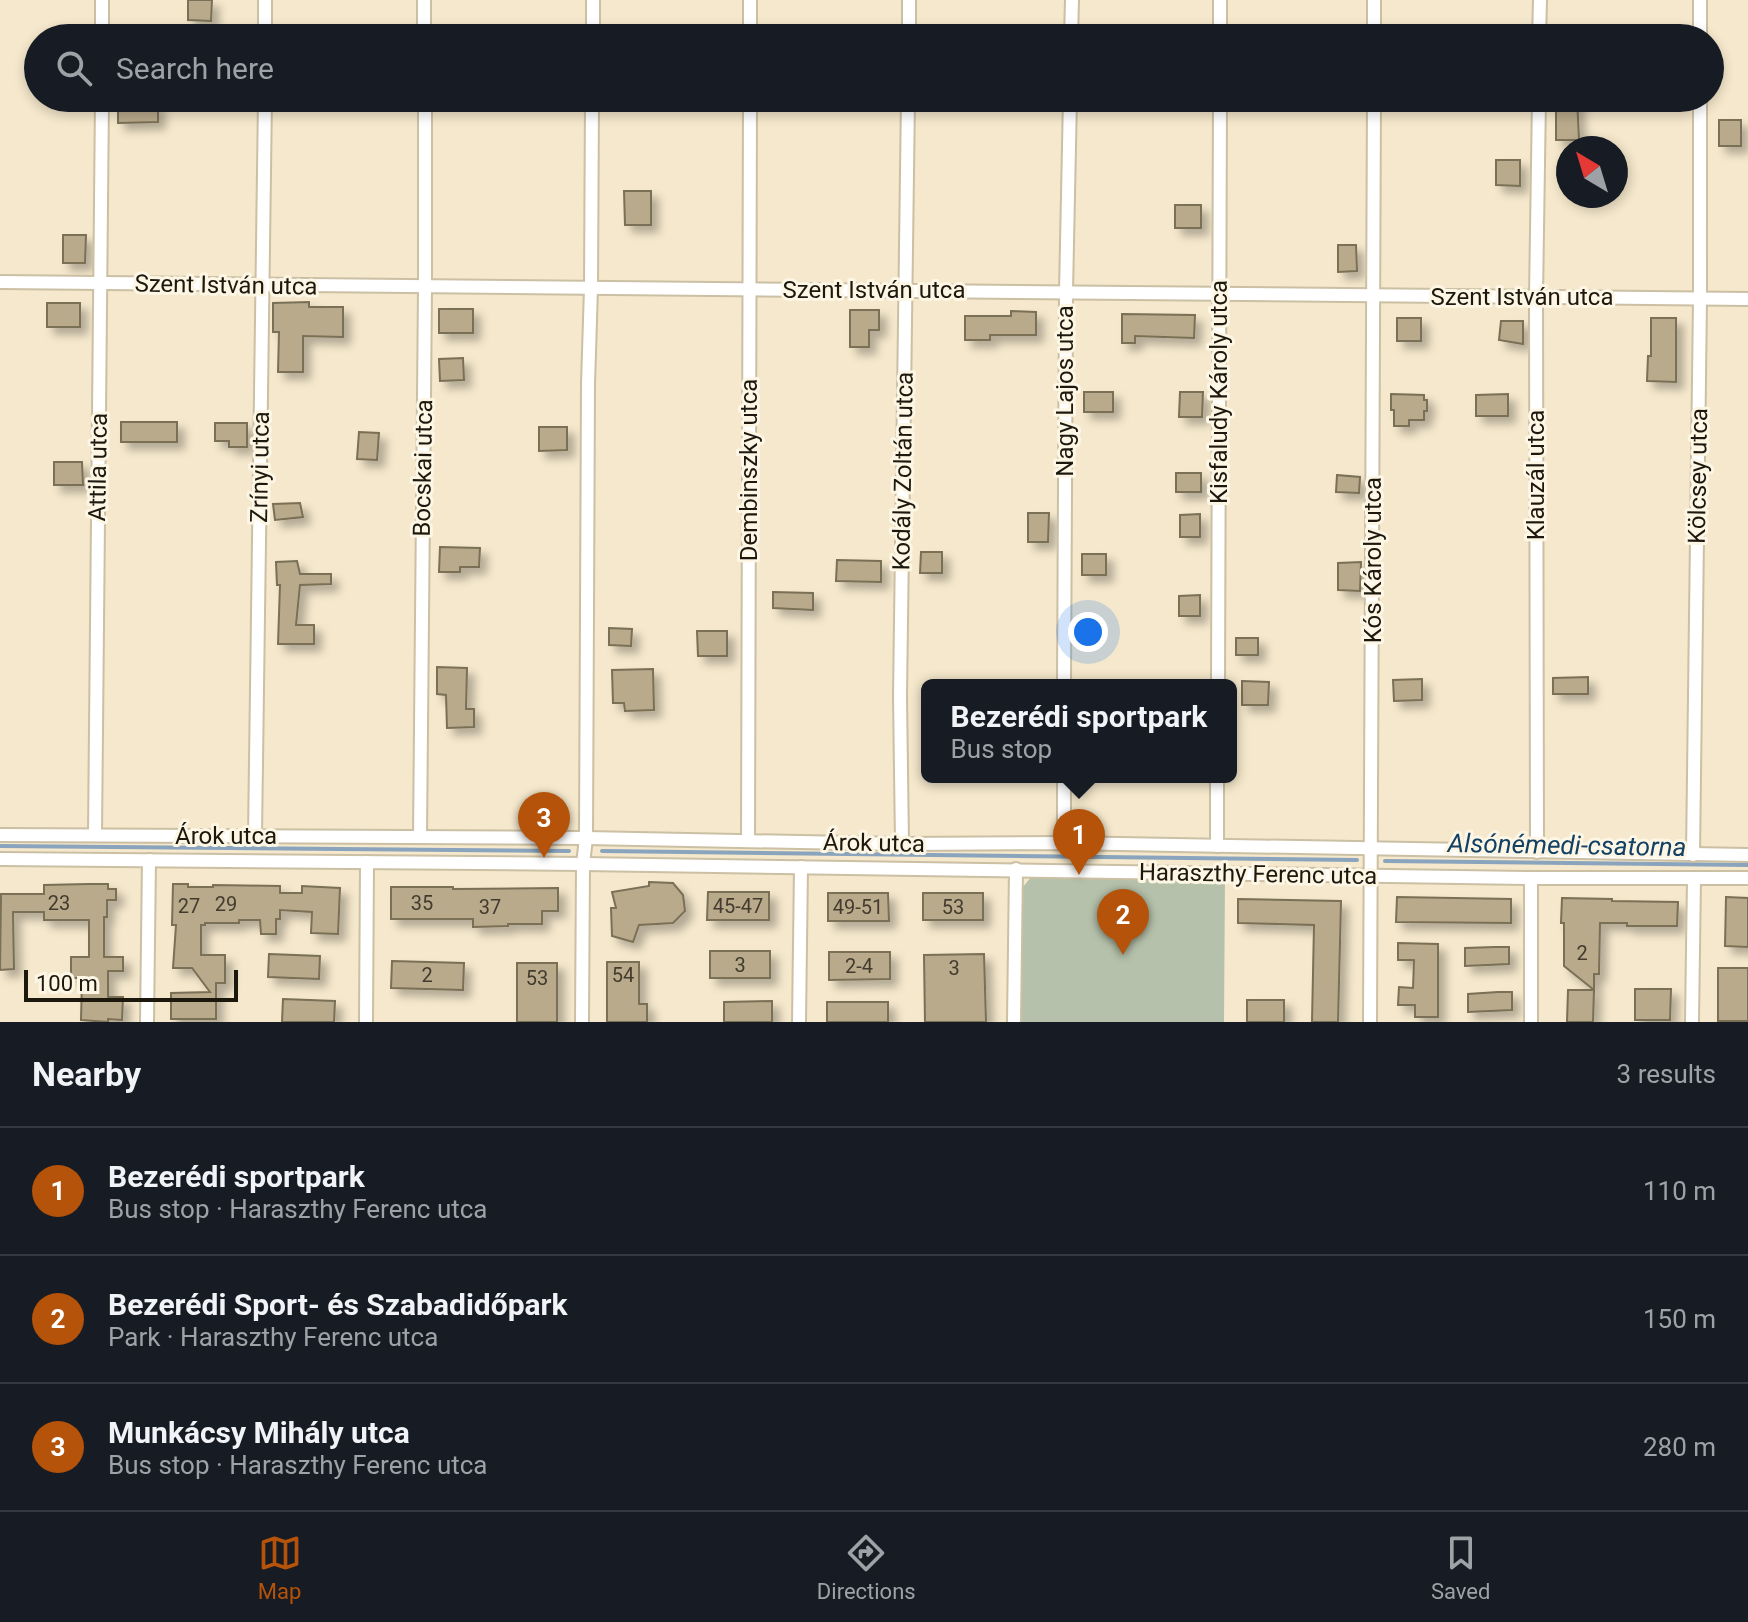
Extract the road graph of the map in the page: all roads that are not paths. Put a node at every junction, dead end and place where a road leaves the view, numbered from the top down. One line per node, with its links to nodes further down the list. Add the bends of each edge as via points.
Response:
1 (102, 0): 12 (street)
2 (265, 0): 13 (street)
3 (424, 0): 14 (street)
4 (593, 0): 15 (street)
5 (750, 0): 16 (street)
6 (909, 0): 17 (street)
7 (1072, 0): 18 (street)
8 (1220, 0): 19 (street)
9 (1374, 0): 20 (street)
10 (1540, 0): 21 (street)
11 (1700, 0): 22 (street)
12 (102, 24)
13 (265, 24)
14 (424, 24)
15 (593, 24)
16 (750, 24)
17 (909, 24)
18 (1071, 24)
19 (1220, 24)
20 (1374, 24)
21 (1539, 24)
22 (1700, 24)
23 (102, 112): 35 (street, Attila utca)
24 (265, 112): 36 (street, Zrínyi utca)
25 (425, 112): 37 (street, Bocskai utca)
26 (592, 112): 38 (street)
27 (750, 112): 39 (street, Dembinszky utca)
28 (908, 112): 40 (street, Kodály Zoltán utca)
29 (1070, 112): 41 (street, Nagy Lajos utca)
30 (1220, 112): 42 (street, Kisfaludy Károly utca)
31 (1374, 112): 43 (street, Kós Károly utca)
32 (1539, 112): 44 (street, Klauzál utca)
33 (1700, 112): 45 (street, Kölcsey utca)
34 (0, 282): 35 (street, Szent István utca)
35 (100, 284): 36 (street, Szent István utca); 52 (street, Attila utca)
36 (262, 286): 37 (street, Szent István utca); 53 (street, Zrínyi utca)
37 (425, 288): 38 (street, Szent István utca); 54 (street, Bocskai utca)
38 (591, 288): 39 (street, Szent István utca); 55 (street)
39 (750, 289): 40 (street, Szent István utca); 56 (street, Dembinszky utca)
40 (904, 290): 41 (street, Szent István utca); 58 (street, Kodály Zoltán utca)
41 (1066, 292): 42 (street, Szent István utca); 47 (street, Nagy Lajos utca)
42 (1220, 294): 43 (street, Szent István utca); 48 (street, Kisfaludy Károly utca)
43 (1374, 296): 44 (street, Szent István utca); 60 (street, Kós Károly utca)
44 (1536, 297): 45 (street, Szent István utca); 61 (street, Klauzál utca)
45 (1700, 299): 46 (street, Szent István utca); 62 (street, Kölcsey utca)
46 (1748, 299)
47 (1064, 679)
48 (1218, 679)
49 (1064, 783): 57 (street)
50 (1217, 783): 59 (street)
51 (0, 835): 52 (street, Árok utca)
52 (95, 835): 53 (street, Árok utca)
53 (255, 836): 54 (street, Árok utca)
54 (420, 837): 55 (street, Árok utca)
55 (586, 838): 56 (street, Árok utca); 67 (street)
56 (748, 841): 58 (street, Árok utca)
57 (1064, 843): 58 (street, Árok utca); 59 (street, Árok utca)
58 (902, 844)
59 (1217, 846): 60 (street, Árok utca)
60 (1372, 847): 61 (street, Árok utca); 70 (street, Kós Károly utca)
61 (1537, 852): 62 (street, Árok utca)
62 (1693, 855): 63 (street, Árok utca)
63 (1748, 855)
64 (0, 859): 65 (street, Haraszthy Ferenc utca)
65 (149, 860): 66 (street, Haraszthy Ferenc utca); 74 (street)
66 (367, 862): 67 (street, Haraszthy Ferenc utca); 75 (street)
67 (583, 864): 68 (street, Haraszthy Ferenc utca); 76 (street)
68 (801, 867): 69 (street, Haraszthy Ferenc utca); 77 (street)
69 (1016, 869): 70 (street, Haraszthy Ferenc utca); 78 (street)
70 (1370, 876): 71 (street, Haraszthy Ferenc utca); 79 (street, Kós Károly utca)
71 (1531, 878): 72 (street, Haraszthy Ferenc utca); 80 (street)
72 (1694, 878): 73 (street, Haraszthy Ferenc utca); 81 (street)
73 (1748, 878)
74 (147, 1022)
75 (366, 1022)
76 (582, 1022)
77 (799, 1022)
78 (1014, 1022)
79 (1370, 1022)
80 (1531, 1022)
81 (1692, 1022)

